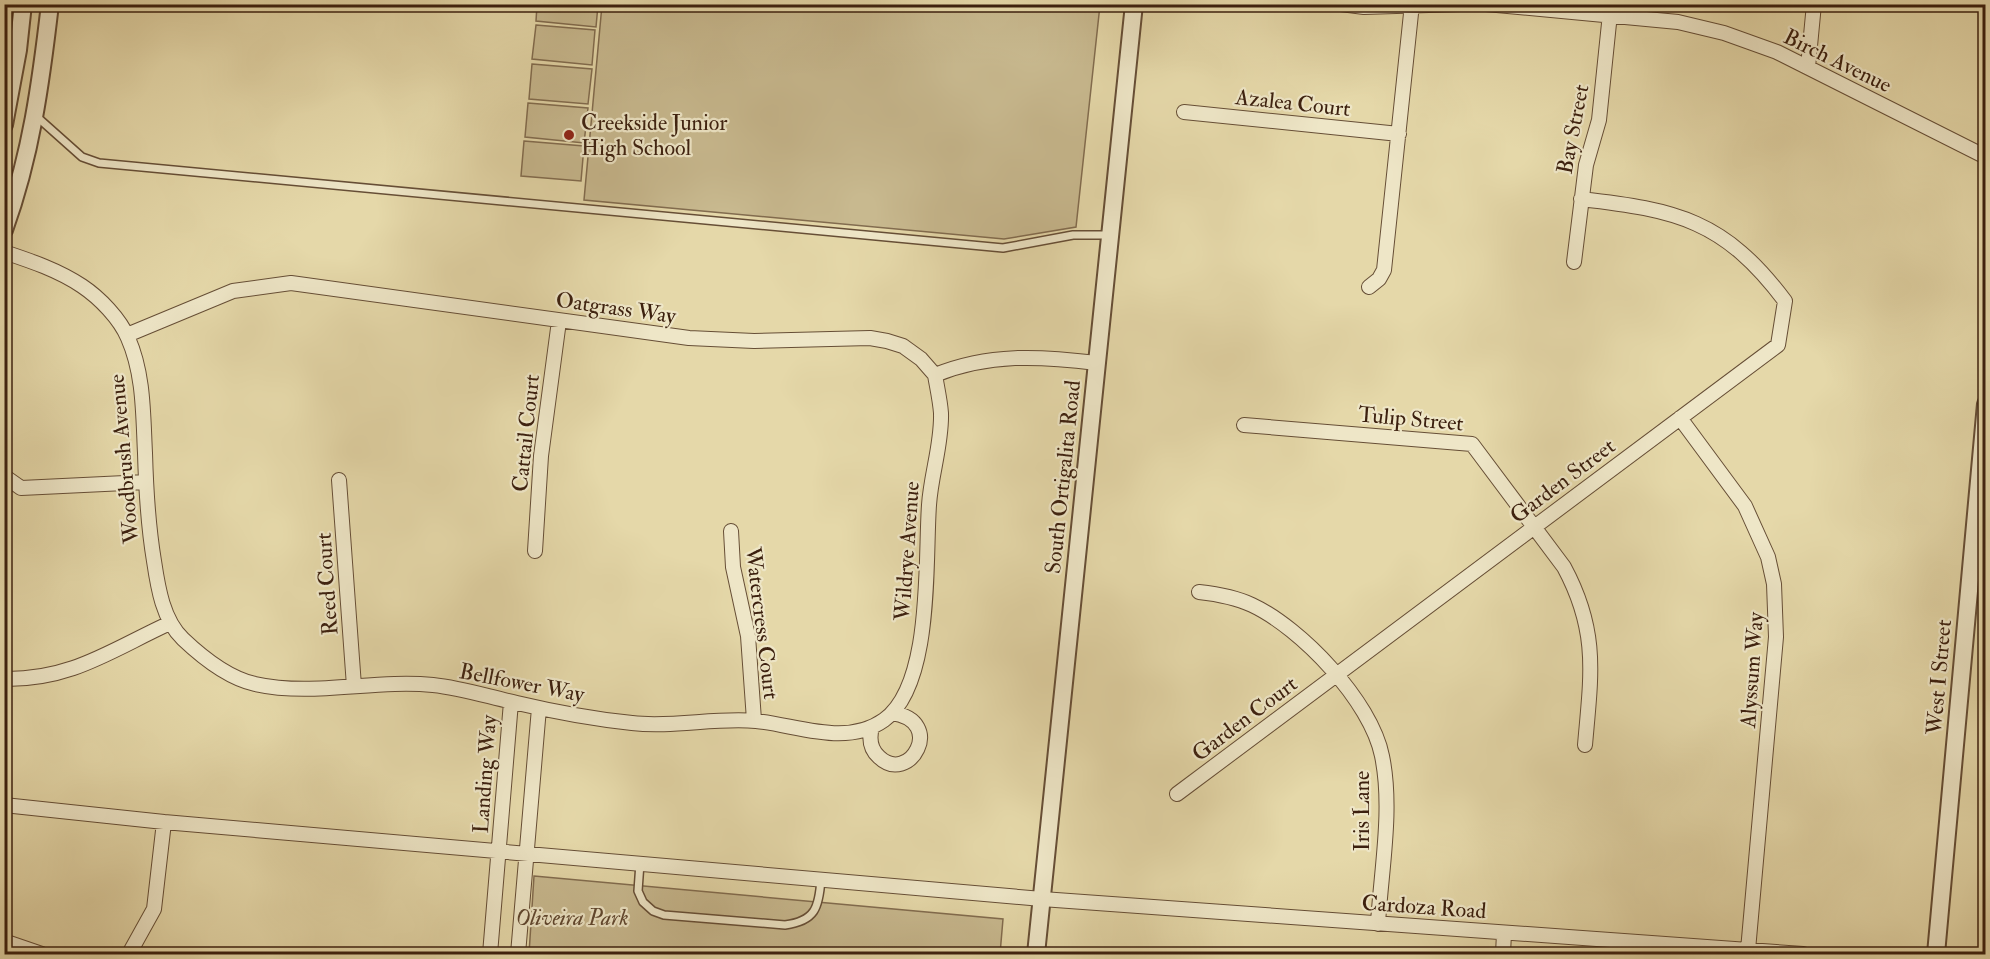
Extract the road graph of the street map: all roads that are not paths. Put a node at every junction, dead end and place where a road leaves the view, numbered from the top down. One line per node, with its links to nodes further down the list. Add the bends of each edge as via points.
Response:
1 (23, 4): 13 (street)
2 (50, 4): 12 (street)
3 (1134, 4): 18 (street, South Ortigalita Road)
4 (1341, 4): 8 (street)
5 (1461, 4): 8 (street)
6 (1486, 4): 9 (street, Birch Avenue)
7 (1814, 4): 10 (street)
8 (1412, 5): 14 (street)
9 (1611, 10): 10 (street, Birch Avenue, via 1724,33); 16 (street, Bay Street, via 1599,120)
10 (1808, 67): 15 (street, Birch Avenue)
11 (1184, 112): 14 (street, Azalea Court)
12 (35, 115): 17 (street, via 26,163); 18 (lane, via 82,157 99,163 1003,248 1073,235)
13 (4, 125)
14 (1399, 134): 21 (street, via 1384,270)
15 (1986, 157)
16 (1581, 199): 20 (street, Bay Street); 27 (street, Garden Street, via 1642,206 1703,225 1748,256 1785,301 1778,345)
17 (4, 230)
18 (1110, 235): 24 (street, South Ortigalita Road)
19 (4, 252): 23 (street, Woodbrush Avenue, via 49,267 85,288)
20 (1574, 262)
21 (1369, 287)
22 (559, 321): 23 (street, Oatgrass Way, via 282,283 232,291); 25 (street, Oatgrass Way, via 689,338 879,339 903,346 921,358); 34 (street, Cattail Court, via 541,456)
23 (127, 335): 31 (street, Woodbrush Avenue, via 143,401)
24 (1097, 363): 25 (street, via 1001,357 960,365); 52 (street, South Ortigalita Road)
25 (935, 375): 43 (street, Wildrye Avenue, via 941,412 940,440 930,482 928,589 912,680)
26 (1986, 404): 64 (street, West I Street)
27 (1680, 418): 32 (street, Garden Street); 56 (street, Alyssum Way, via 1745,506 1765,548 1774,584 1776,637)
28 (1244, 425): 32 (street, Tulip Street, via 1472,444)
29 (4, 476): 31 (street, via 21,488)
30 (339, 480): 39 (street, Reed Court)
31 (146, 482): 36 (street, Woodbrush Avenue, via 155,571)
32 (1534, 527): 37 (street, Garden Street); 44 (street, Tulip Street, via 1564,567 1585,613 1592,664)
33 (731, 531): 42 (street, Watercress Court, via 733,567 748,636)
34 (535, 551)
35 (1199, 592): 37 (street, Iris Lane, via 1237,599 1279,620)
36 (170, 623): 38 (street, via 89,664 40,678); 39 (street, Bellfower Way, via 219,669 254,684 300,688)
37 (1335, 676): 45 (street, Garden Court); 53 (street, Iris Lane, via 1371,724 1382,756 1387,792)
38 (4, 679)
39 (354, 686): 40 (street, Bellfower Way, via 433,685)
40 (511, 702): 41 (street, Bellfower Way); 48 (street, Landing Way)
41 (539, 708): 42 (street, Bellfower Way, via 636,724); 49 (street)
42 (754, 720): 43 (street, Bellfower Way, via 831,733)
43 (883, 720)
44 (1585, 745)
45 (1177, 794)
46 (4, 806): 47 (street, Cardoza Road)
47 (164, 822): 48 (street, Cardoza Road); 58 (street, via 154,909)
48 (500, 850): 49 (street, Cardoza Road); 59 (street, Landing Way)
49 (527, 853): 50 (street, Cardoza Road); 60 (street)
50 (640, 863): 51 (street, Cardoza Road); 51 (lane, via 638,891 643,903 664,915 800,923 817,907)
51 (821, 879): 52 (street, Cardoza Road)
52 (1042, 899): 53 (street, Cardoza Road); 61 (street, South Ortigalita Road)
53 (1378, 924): 54 (street, Cardoza Road)
54 (1504, 933): 56 (street, Cardoza Road); 62 (street)
55 (4, 941): 57 (street)
56 (1748, 950): 63 (street, Cardoza Road)
57 (42, 954)
58 (129, 954)
59 (490, 954)
60 (518, 954)
61 (1036, 954)
62 (1503, 954)
63 (1803, 954)
64 (1936, 954)

